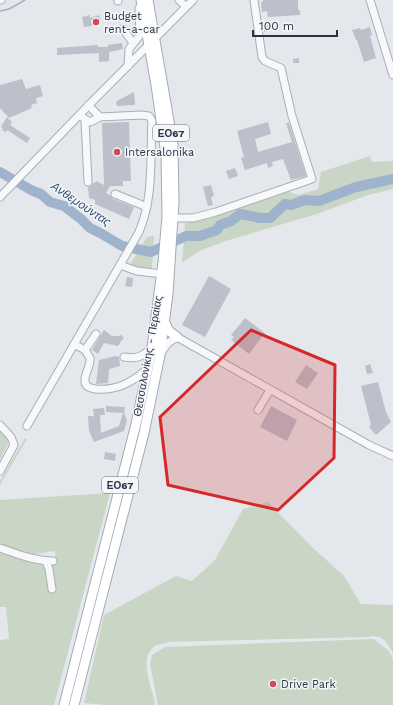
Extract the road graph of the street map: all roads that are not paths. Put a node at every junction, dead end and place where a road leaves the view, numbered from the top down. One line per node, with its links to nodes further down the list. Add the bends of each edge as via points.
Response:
1 (139, 0): 9 (street, via 140,35); 10 (main road, Θεσσαλονίκης - Περαίας / ΕΟ67)
2 (148, 0): 10 (main road, Θεσσαλονίκης - Περαίας / ΕΟ67)
3 (179, 0): 7 (street)
4 (193, 0): 7 (street)
5 (254, 0): 21 (street, via 262,57 280,68 312,179 216,212 193,218)
6 (370, 0): 12 (street)
7 (186, 7): 10 (street)
8 (123, 29): 9 (street)
9 (133, 42): 11 (street, via 129,49)
10 (152, 42): 11 (street); 21 (main road, Θεσσαλονίκης - Περαίας / ΕΟ67, via 172,138); 22 (main road, Θεσσαλονίκης - Περαίας / ΕΟ67, via 166,155)
11 (128, 66): 13 (street)
12 (393, 75)
13 (88, 105): 14 (street); 15 (street)
14 (79, 114): 16 (street); 19 (street)
15 (100, 117): 16 (street, via 90,122); 20 (street, via 141,115 149,116 152,121)
16 (85, 120): 17 (street)
17 (88, 182)
18 (115, 194): 20 (street)
19 (0, 197)
20 (147, 207): 24 (street, via 139,232)
21 (174, 218): 22 (main road, Θεσσαλονίκης - Περαίας / ΕΟ67)
22 (170, 230): 23 (main road, Θεσσαλονίκης - Περαίας / ΕΟ67)
23 (167, 262): 25 (main road, Θεσσαλονίκης - Περαίας / ΕΟ67); 26 (main road, Θεσσαλονίκης - Περαίας / ΕΟ67)
24 (120, 265): 25 (street, via 137,271); 29 (street)
25 (162, 274): 30 (main road, Θεσσαλονίκης - Περαίας / ΕΟ67)
26 (165, 323): 28 (main road, via 169,331); 32 (main road, Θεσσαλονίκης - Περαίας / ΕΟ67)
27 (96, 334): 31 (street)
28 (177, 337): 32 (street, via 168,343); 35 (street)
29 (74, 344): 31 (street); 38 (street)
30 (152, 348): 33 (street, via 141,357); 34 (main road, Θεσσαλονίκης - Περαίας / ΕΟ67)
31 (85, 350): 34 (street, via 91,360 85,381 90,388 118,387 136,378)
32 (160, 355): 44 (main road, Θεσσαλονίκης - Περαίας / ΕΟ67, via 143,440)
33 (124, 357)
34 (148, 368): 43 (main road, Θεσσαλονίκης - Περαίας / ΕΟ67)
35 (270, 390): 36 (street); 39 (street)
36 (258, 410)
37 (0, 425): 40 (street, via 11,437 14,445)
38 (27, 426)
39 (393, 456)
40 (0, 471)
41 (0, 548): 42 (street, via 30,558 50,561)
42 (52, 589)
43 (64, 705)
44 (74, 705)

